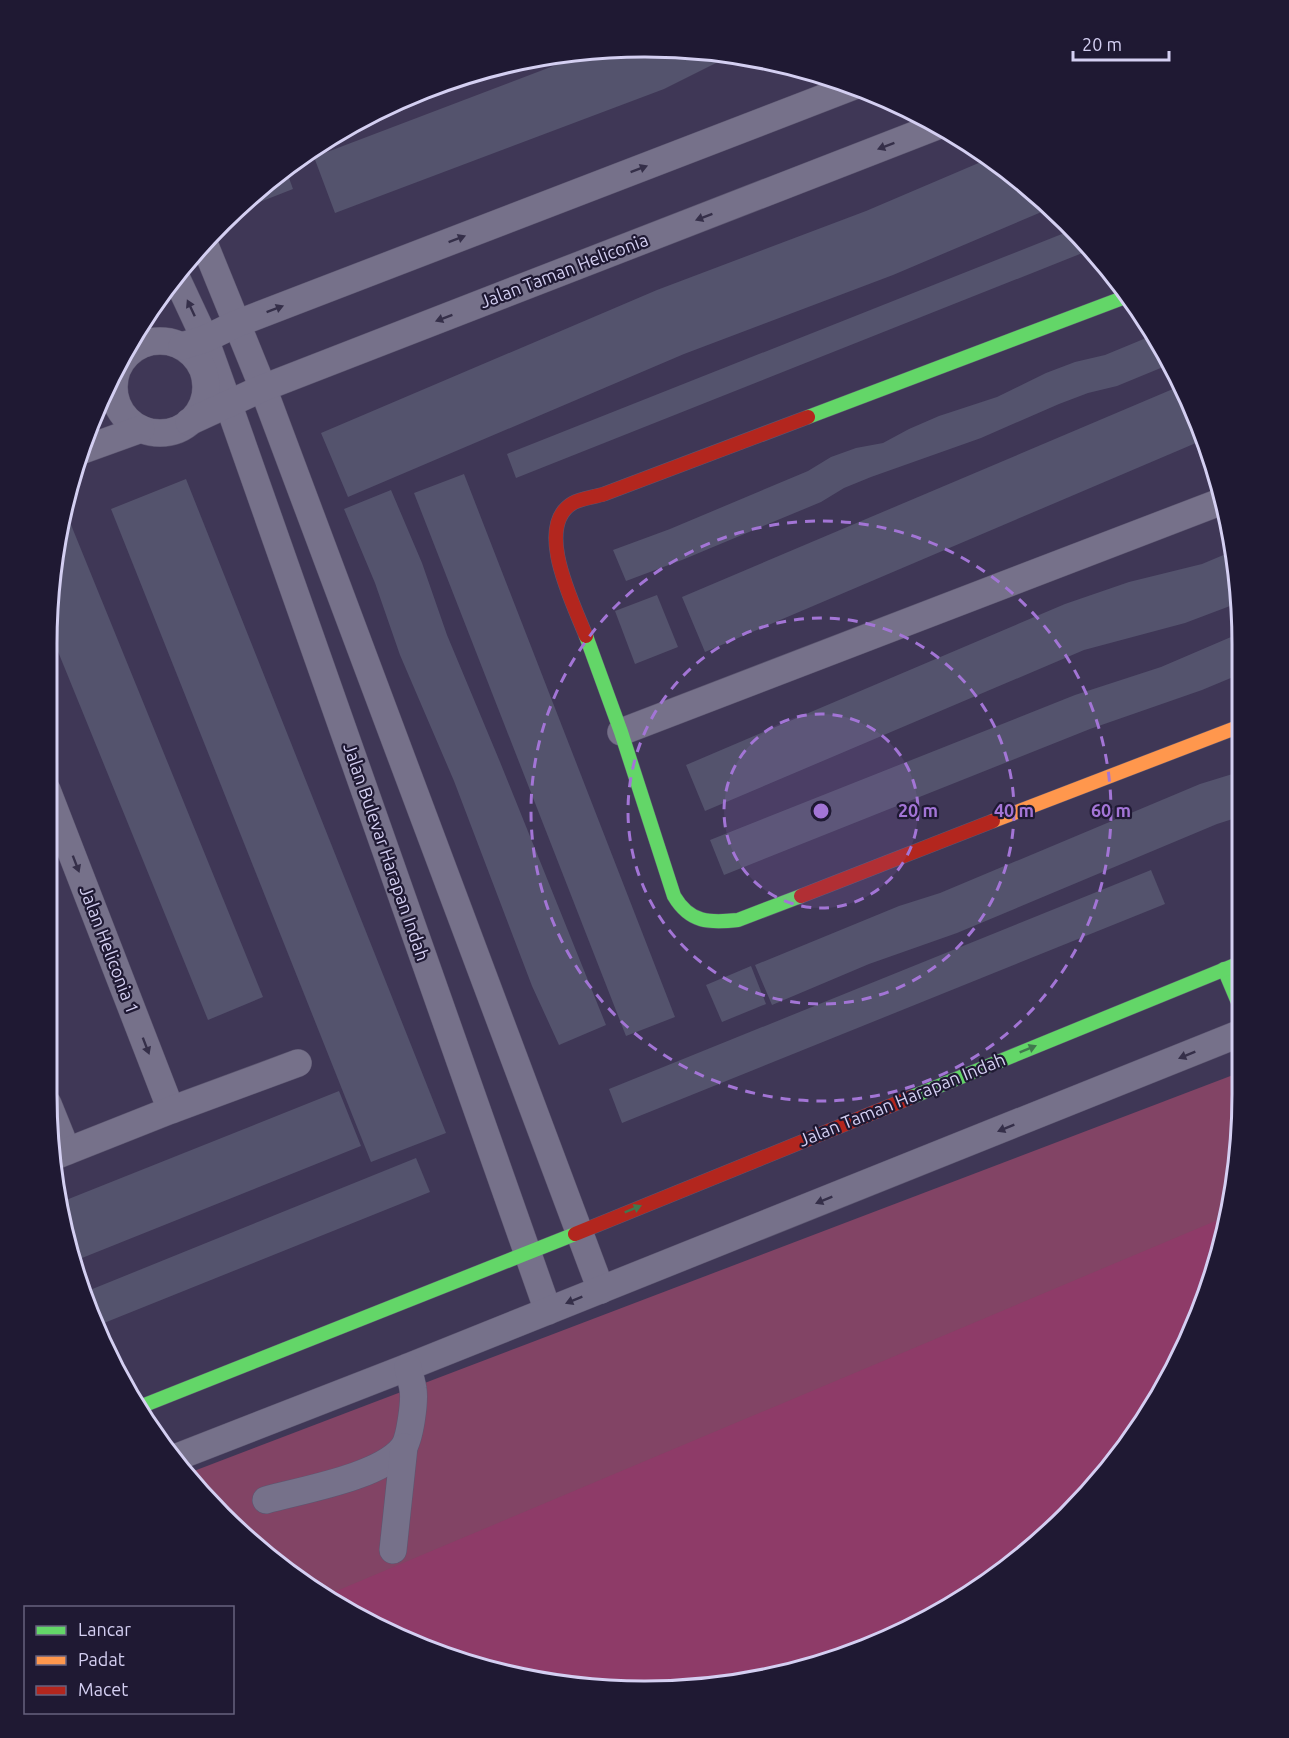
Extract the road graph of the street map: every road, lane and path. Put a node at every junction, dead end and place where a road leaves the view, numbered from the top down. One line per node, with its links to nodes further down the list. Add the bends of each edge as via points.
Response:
1 (841, 91): 6 (street, one-way to 1)
2 (927, 130): 9 (street, Jalan Taman Heliconia, one-way to 9)
3 (208, 252): 6 (street)
4 (179, 286): 7 (street, one-way to 4)
5 (1120, 299): 17 (street, via 572,503 558,519 554,536 560,566)
6 (236, 324): 7 (street); 9 (street)
7 (194, 343): 8 (street, via 161,340); 11 (street, Jalan Bulevar Harapan Indah); 12 (street, via 206,392 201,408)
8 (139, 346)
9 (263, 388): 11 (street, Jalan Taman Heliconia); 26 (street)
10 (114, 394): 13 (street, via 128,420)
11 (228, 403): 12 (street, Jalan Taman Heliconia); 27 (street, Jalan Bulevar Harapan Indah)
12 (189, 422): 13 (street, via 157,433)
13 (141, 429): 14 (street)
14 (91, 448)
15 (1215, 504): 17 (street)
16 (1232, 730): 17 (street, via 738,920 716,923 689,916 674,896)
17 (621, 732)
18 (57, 816): 24 (street, Jalan Heliconia 1, one-way to 24)
19 (1232, 966): 20 (street, Jalan Taman Harapan Indah)
20 (1224, 969): 21 (street); 26 (street, Jalan Taman Harapan Indah, one-way to 20)
21 (1232, 988)
22 (1232, 1036): 28 (street, one-way to 28)
23 (298, 1063): 24 (street)
24 (171, 1110): 25 (street)
25 (61, 1153)
26 (579, 1232): 27 (street, Jalan Taman Harapan Indah); 28 (street)
27 (527, 1252): 29 (street, Jalan Bulevar Harapan Indah); 31 (street, Jalan Taman Harapan Indah)
28 (601, 1290): 29 (street, one-way to 29)
29 (548, 1311): 30 (street)
30 (408, 1367): 32 (street, via 414,1392); 33 (street)
31 (146, 1404)
32 (404, 1447): 34 (street, via 387,1462 368,1471); 35 (street)
33 (182, 1455)
34 (266, 1500)
35 (393, 1550)

